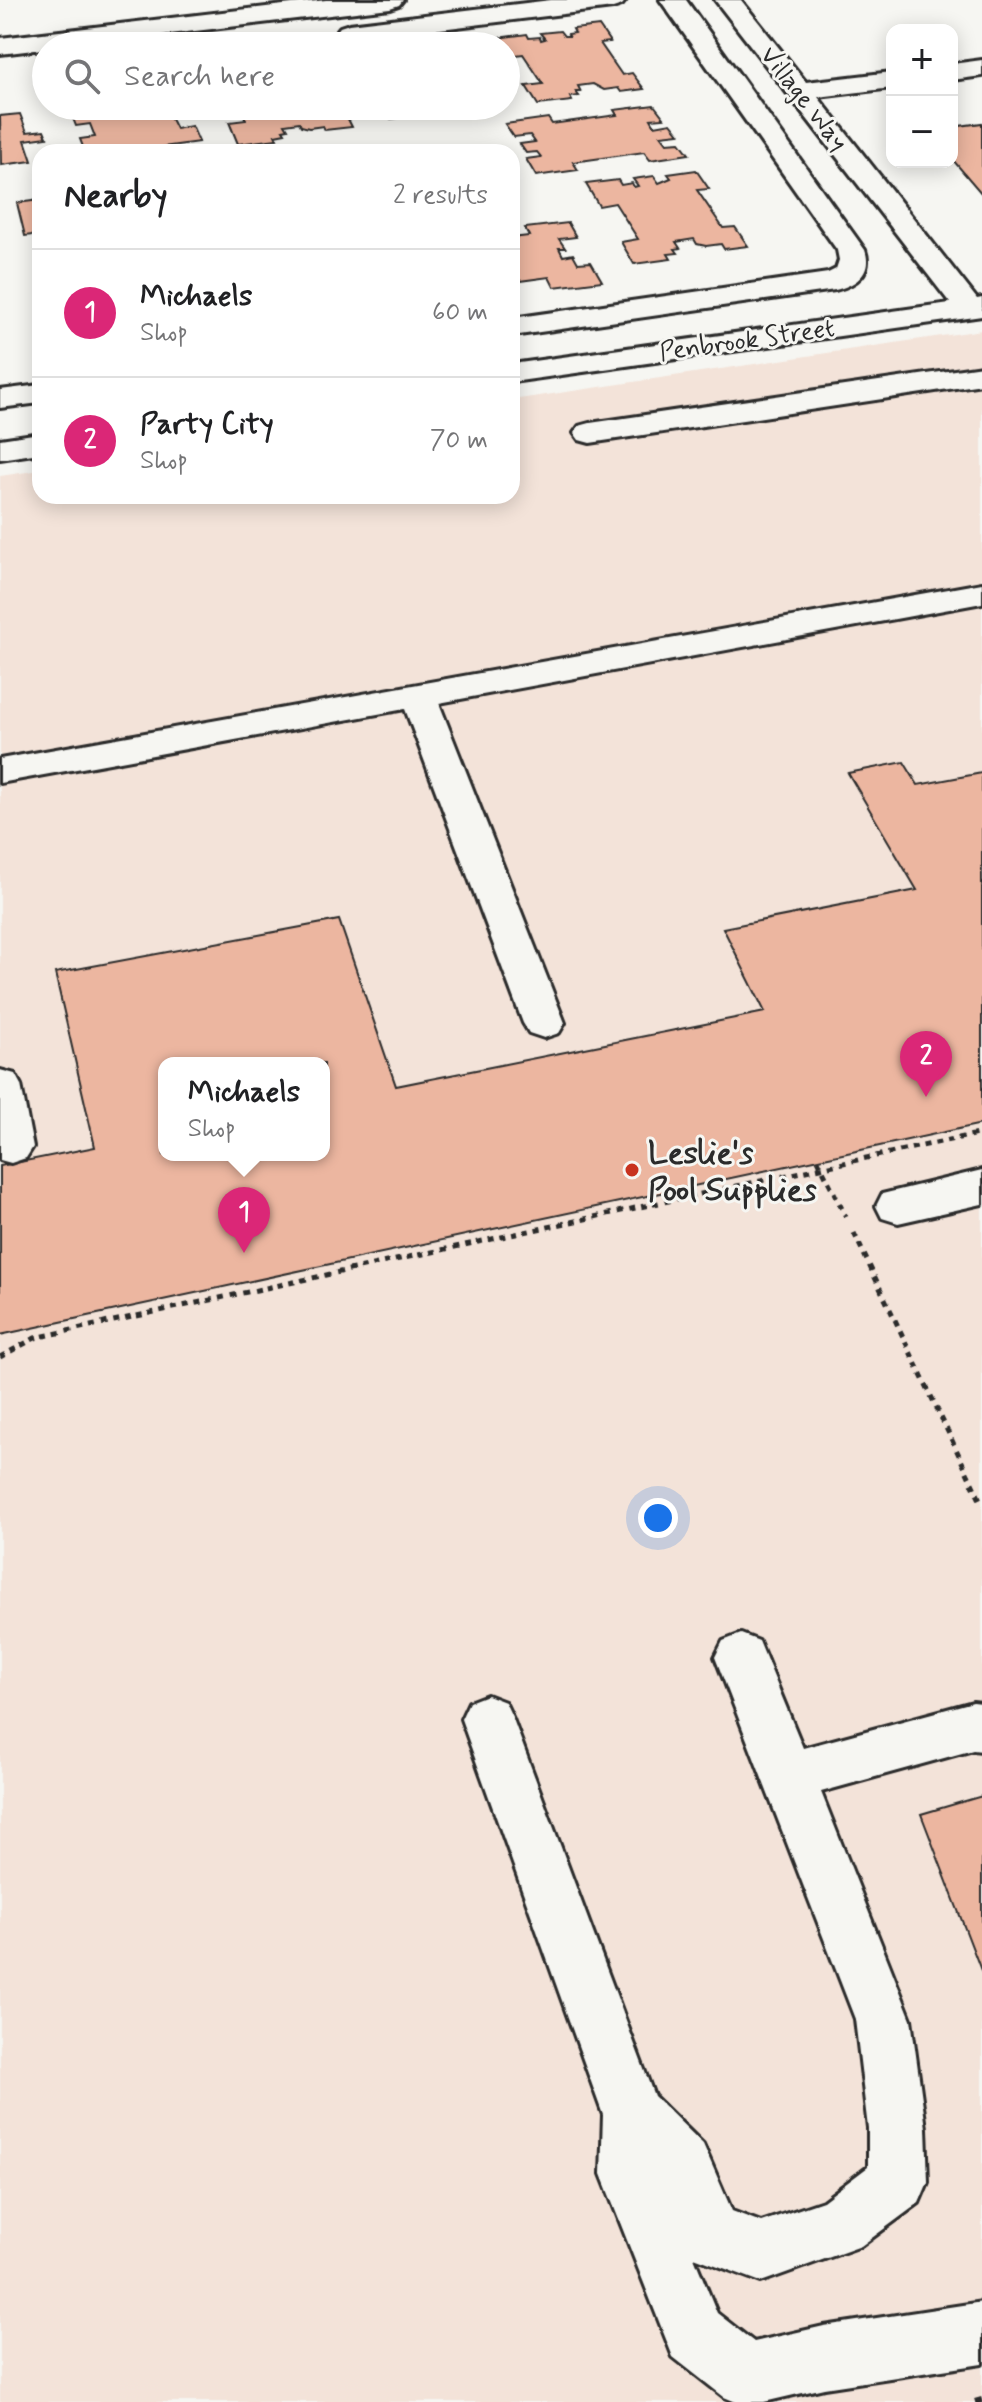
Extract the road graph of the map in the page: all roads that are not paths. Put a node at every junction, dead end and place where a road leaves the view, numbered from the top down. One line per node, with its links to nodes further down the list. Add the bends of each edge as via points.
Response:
1 (390, 0): 5 (street)
2 (613, 0): 6 (street)
3 (673, 0): 14 (street, via 851,250 849,274 835,281)
4 (728, 0): 12 (street, Village Way)
5 (119, 32)
6 (345, 32)
7 (32, 42): 8 (street)
8 (0, 46)
9 (982, 68): 10 (street)
10 (958, 71)
11 (886, 81): 12 (street)
12 (799, 91): 13 (street, Village Way)
13 (976, 308): 15 (street, Penbrook Street)
14 (520, 326)
15 (520, 372)
16 (982, 375): 19 (street)
17 (32, 395): 18 (street)
18 (0, 399)
19 (590, 433)
20 (32, 444): 21 (street)
21 (0, 449)
22 (982, 593): 23 (street)
23 (418, 695): 24 (street); 25 (street)
24 (0, 771)
25 (544, 1023)
26 (0, 1085): 27 (street)
27 (11, 1147)
28 (982, 1187): 29 (street)
29 (898, 1206)
30 (741, 1657): 33 (street)
31 (487, 1719): 34 (street)
32 (982, 1727): 33 (street)
33 (788, 1777): 34 (street, via 883,2019 898,2182 840,2225 761,2252 711,2234 682,2165)
34 (632, 2115): 35 (street, via 631,2174 695,2335 746,2375 824,2357)
35 (982, 2333)

